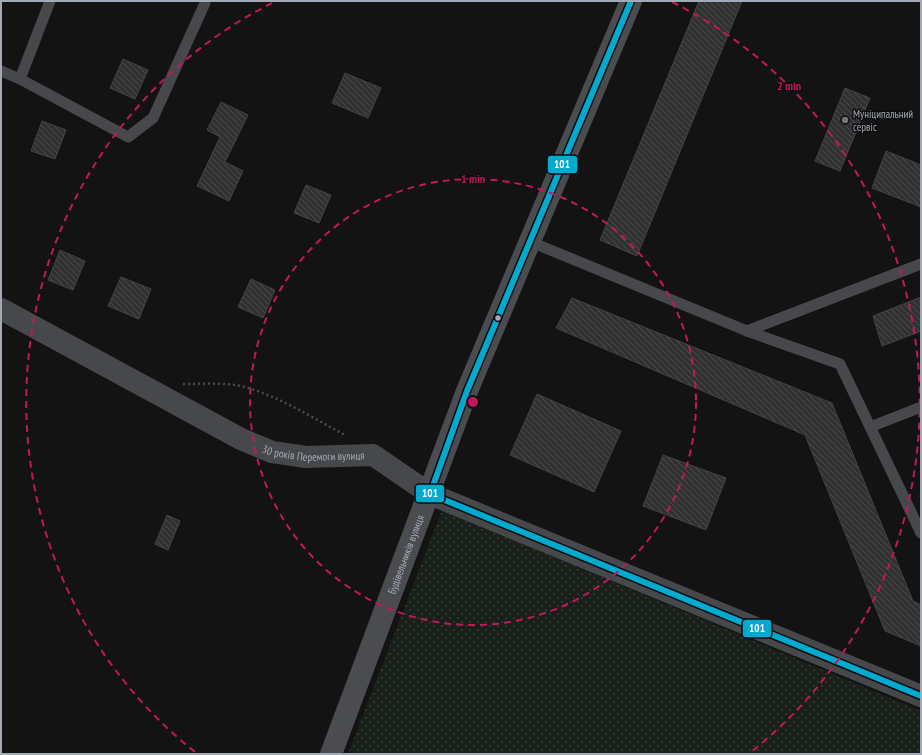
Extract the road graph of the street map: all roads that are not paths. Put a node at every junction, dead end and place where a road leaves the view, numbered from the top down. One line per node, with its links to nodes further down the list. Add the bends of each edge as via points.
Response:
1 (50, 1): 5 (lane)
2 (631, 1): 6 (street, Будівельників вулиця)
3 (204, 3): 5 (lane, via 153,118 128,137)
4 (1, 71): 5 (lane)
5 (20, 79)
6 (531, 242): 9 (lane); 12 (street, Будівельників вулиця, via 467,391)
7 (921, 264): 9 (lane)
8 (1, 309): 12 (street, 30 років Перемоги вулиця, via 241,439 272,452 306,457 373,455)
9 (747, 331): 11 (lane, via 840,364)
10 (921, 407): 11 (lane)
11 (870, 427): 13 (lane)
12 (430, 494): 14 (street, 30 років Перемоги вулиця); 15 (street, Будівельників вулиця)
13 (921, 533)
14 (921, 696)
15 (331, 754)

